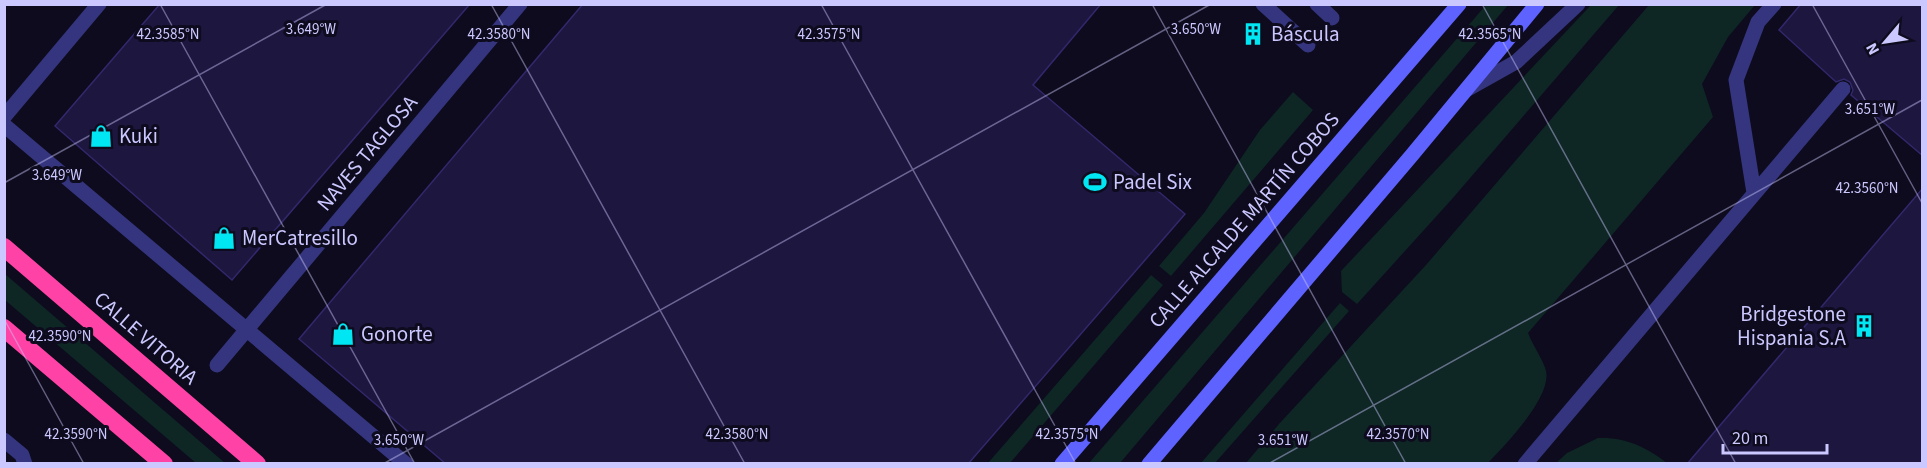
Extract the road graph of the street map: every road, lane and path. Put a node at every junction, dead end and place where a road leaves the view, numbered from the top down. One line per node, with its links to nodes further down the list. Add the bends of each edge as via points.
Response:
1 (99, 4): 13 (lane)
2 (520, 4): 18 (lane, NAVES TAGLOSA)
3 (1263, 4): 10 (lane)
4 (1317, 4): 9 (lane)
5 (1459, 4): 25 (main road, CALLE ALCALDE MARTÍN COBOS)
6 (1537, 4): 12 (main road)
7 (1578, 4): 12 (lane, via 1516,62)
8 (1774, 4): 15 (lane, via 1758,22 1736,80)
9 (1332, 18)
10 (1308, 45)
11 (1843, 88): 15 (lane)
12 (1466, 90): 26 (main road)
13 (4, 117)
14 (4, 125): 18 (lane)
15 (1754, 193): 27 (lane)
16 (4, 247): 23 (highway, CALLE VITORIA)
17 (4, 328): 22 (highway)
18 (247, 329): 19 (lane, NAVES TAGLOSA); 24 (lane)
19 (217, 365)
20 (4, 440): 21 (lane, via 22,455)
21 (25, 464)
22 (164, 464)
23 (257, 464)
24 (406, 464)
25 (1062, 464)
26 (1149, 464)
27 (1525, 464)

